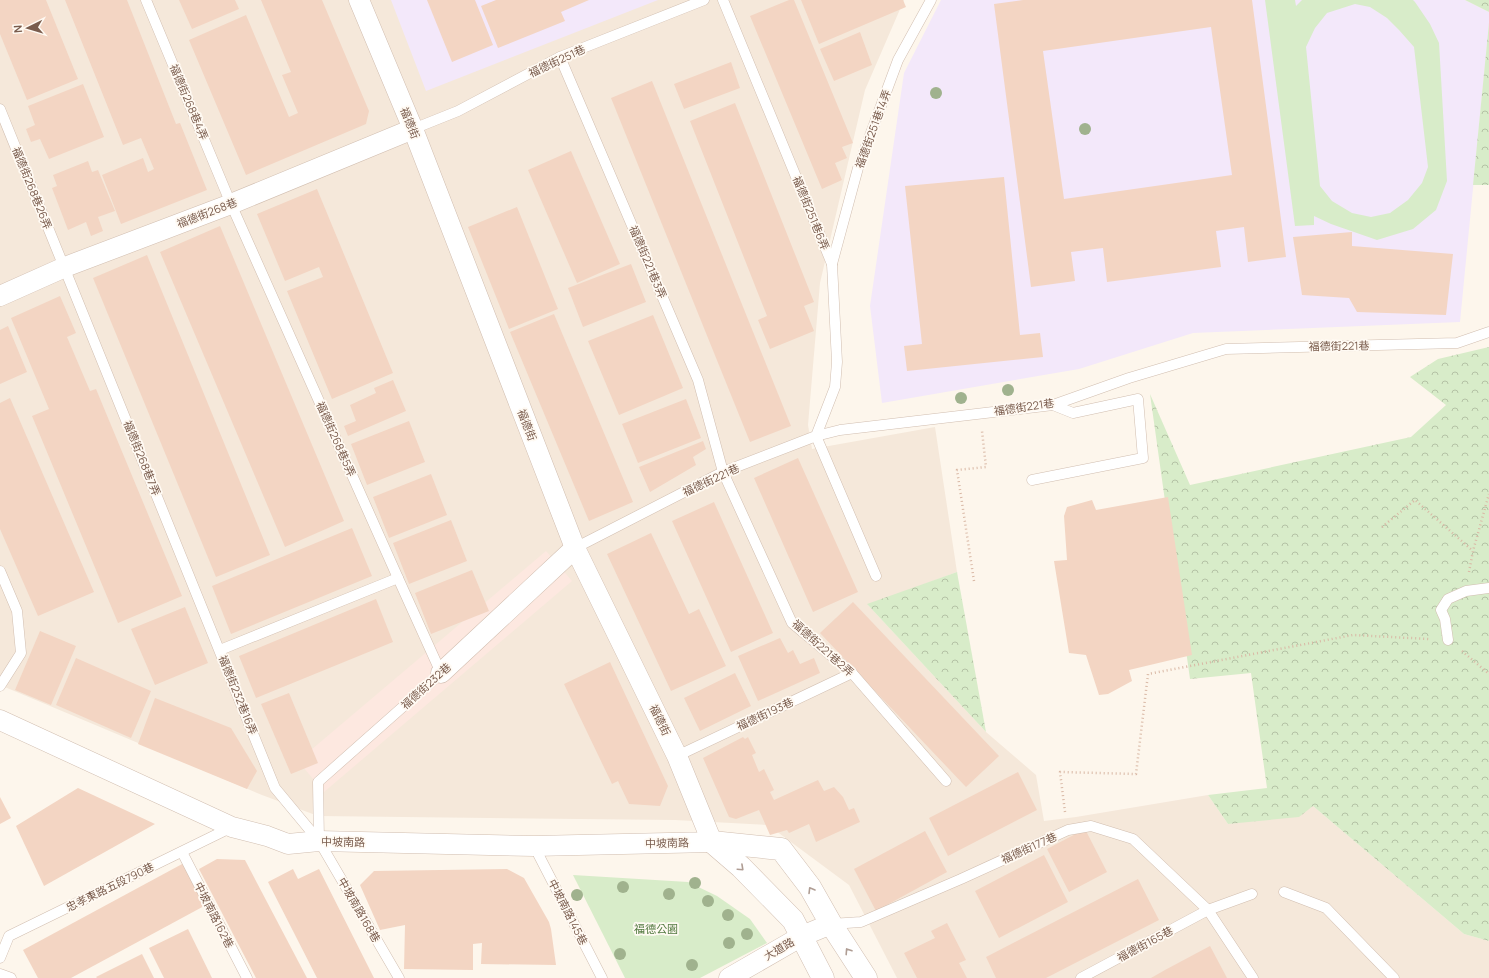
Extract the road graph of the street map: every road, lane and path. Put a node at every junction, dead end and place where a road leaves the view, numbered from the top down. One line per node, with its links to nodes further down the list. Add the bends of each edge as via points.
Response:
1 (146, 0): 9 (lane, 福德街268巷4弄)
2 (359, 0): 8 (street, 福德街)
3 (704, 0): 6 (lane, 福德街251巷)
4 (723, 0): 10 (lane, 福德街251巷6弄)
5 (929, 1): 10 (lane, 福德街251巷14弄, via 898,60 858,168)
6 (560, 57): 8 (lane, 福德街251巷, via 458,111); 17 (lane, 福德街221巷3弄, via 698,380)
7 (0, 108): 11 (lane, 福德街268巷26弄)
8 (413, 129): 9 (street, 福德街268巷); 21 (street, 福德街)
9 (232, 204): 11 (street, 福德街268巷); 25 (lane, 福德街268巷5弄)
10 (832, 264): 16 (lane, 福德街251巷6弄, via 837,362 835,387)
11 (65, 267): 12 (street, 福德街268巷); 30 (lane, 福德街268巷7弄)
12 (0, 296)
13 (1489, 332): 14 (lane, 福德街221巷, via 1456,343 1226,349)
14 (1053, 404): 15 (lane, 福德街221巷); 18 (lane, via 1073,413 1138,399 1143,458)
15 (980, 413): 16 (lane, 福德街221巷, via 840,430); 26 (path, via 986,467 957,470)
16 (816, 436): 17 (lane, 福德街221巷); 24 (lane)
17 (723, 472): 21 (lane, 福德街221巷); 32 (lane, 福德街221巷2弄, via 792,623)
18 (1032, 480)
19 (1489, 494): 22 (path)
20 (1382, 527): 22 (path, via 1414,500)
21 (575, 548): 31 (street, 福德街232巷); 36 (street, 福德街)
22 (1473, 551): 28 (path)
23 (0, 571): 34 (lane, via 17,611 21,653)
24 (876, 576)
25 (398, 578): 30 (lane, 福德街232巷16弄); 31 (lane, 福德街268巷5弄)
26 (974, 581)
27 (1489, 588): 28 (lane)
28 (1466, 590): 29 (lane, via 1448,598 1441,610 1446,619)
29 (1448, 640): 33 (path); 39 (path, via 1353,635 1148,674 1136,774 1060,772)
30 (220, 650): 40 (lane, 福德街232巷16弄, via 275,788)
31 (441, 672): 40 (lane, 福德街232巷, via 318,782)
32 (852, 673): 36 (lane, 福德街193巷); 37 (lane, 福德街221巷2弄)
33 (1489, 674)
34 (0, 686)
35 (0, 720): 38 (street, 中坡南路)
36 (677, 756): 41 (street, 福德街)
37 (946, 781)
38 (232, 828): 40 (street, 中坡南路, via 268,836 288,844); 43 (lane, 忠孝東路五段790巷)
39 (1068, 830): 46 (lane, 福德街177巷, via 1091,826 1133,839); 47 (lane, 福德街177巷, via 861,922)
40 (319, 841): 42 (street, 中坡南路); 53 (lane, 中坡南路168巷)
41 (712, 842): 42 (street, 中坡南路); 47 (street, one-way to 41, via 810,887 781,848); 48 (street, 福德街, one-way to 48, via 778,904 793,920)
42 (534, 846): 54 (lane, 中坡南路145巷)
43 (182, 852): 49 (lane, 忠孝東路五段790巷, via 9,936); 52 (lane, 中坡南路162巷)
44 (1284, 892): 60 (lane, via 1326,908)
45 (1252, 894): 46 (lane, 福德街165巷)
46 (1208, 910): 58 (lane, 福德街165巷); 59 (lane, 福德街177巷)
47 (831, 924): 48 (street, 大道路); 57 (street, one-way to 47)
48 (802, 936): 55 (street, 大道路); 56 (street, 福德街)
49 (0, 958)
50 (0, 974): 51 (lane)
51 (10, 978)
52 (247, 978)
53 (399, 978)
54 (602, 978)
55 (729, 978)
56 (824, 978)
57 (866, 978)
58 (1081, 978)
59 (1253, 978)
60 (1394, 978)

